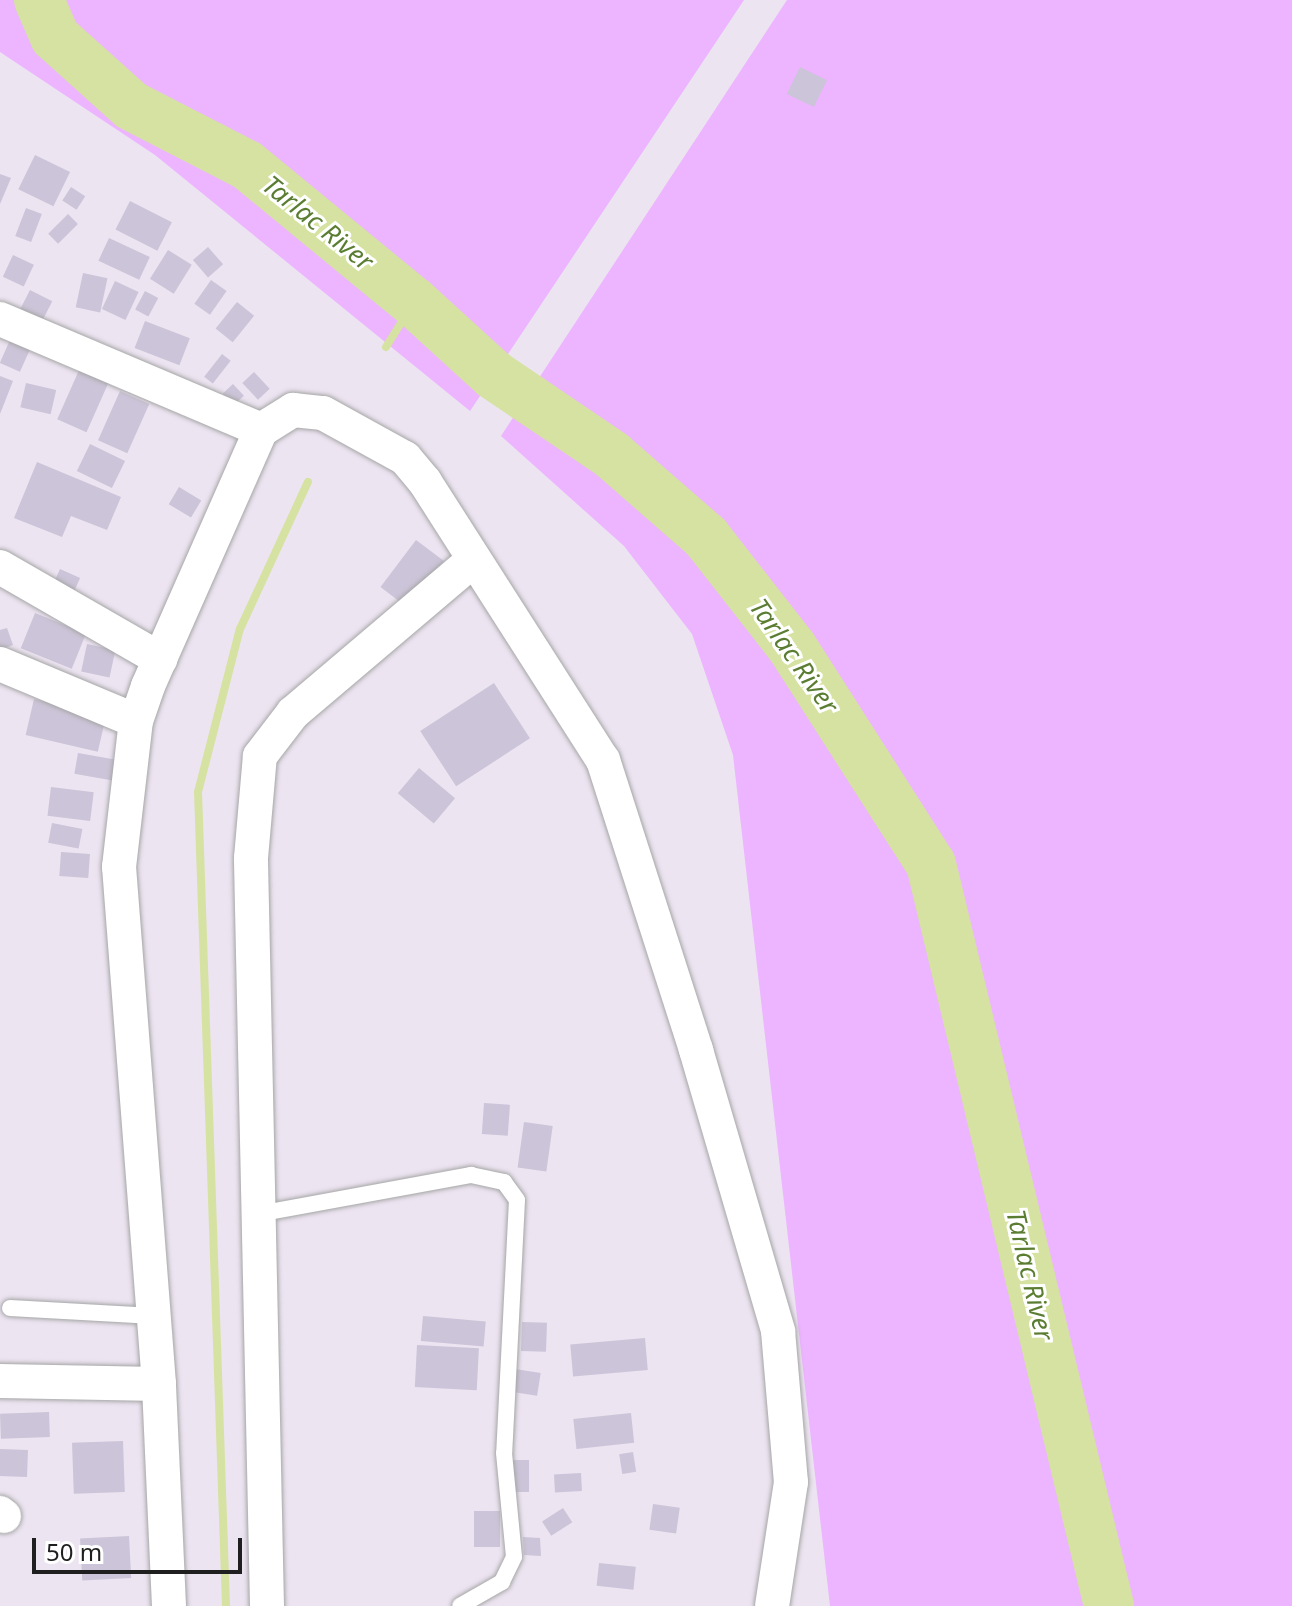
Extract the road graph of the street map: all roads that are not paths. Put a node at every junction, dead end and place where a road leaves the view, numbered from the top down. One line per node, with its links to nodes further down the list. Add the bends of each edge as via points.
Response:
1 (0, 319): 2 (street)
2 (261, 430): 3 (street, via 293,410 323,413 405,458); 5 (street)
3 (472, 561): 8 (street, via 293,713 260,756 251,858); 16 (street, via 603,760 778,1331 791,1482)
4 (0, 567): 5 (street)
5 (160, 659): 7 (street)
6 (0, 664): 7 (street)
7 (136, 721): 10 (street, via 119,867)
8 (258, 1214): 14 (street); 15 (lane, via 471,1175 504,1182 517,1200 504,1453 514,1557 502,1582)
9 (10, 1308): 10 (lane)
10 (154, 1316): 12 (street)
11 (0, 1381): 12 (street)
12 (159, 1384): 13 (street)
13 (169, 1606)
14 (267, 1606)
15 (460, 1606)
16 (772, 1606)

